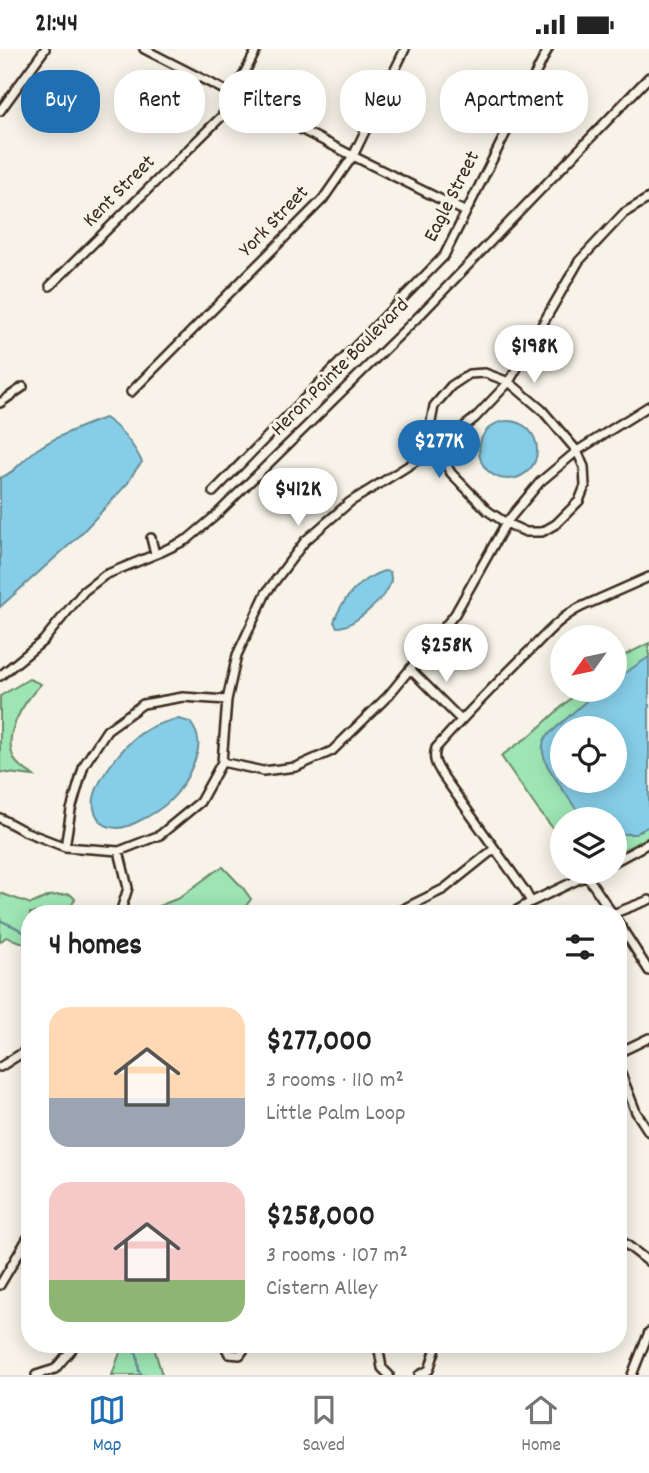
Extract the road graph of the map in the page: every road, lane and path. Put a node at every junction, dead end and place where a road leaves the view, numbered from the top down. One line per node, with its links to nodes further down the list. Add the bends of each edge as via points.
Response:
1 (45, 49): 9 (street)
2 (144, 49): 8 (street)
3 (257, 49): 6 (street, Kent Street)
4 (405, 49): 12 (street, York Street)
5 (548, 49): 14 (street, Eagle Street)
6 (246, 70)
7 (649, 76): 26 (street, Heron Pointe Boulevard, via 421,314 214,517 188,539)
8 (219, 87)
9 (0, 111)
10 (219, 118): 15 (street, Kent Street)
11 (308, 133): 12 (street)
12 (353, 156): 14 (street); 18 (street, York Street, via 323,199)
13 (649, 198): 16 (street, via 624,213 579,261)
14 (466, 212): 23 (street, Eagle Street, via 444,255)
15 (50, 286)
16 (509, 382): 21 (street, via 475,418); 21 (street, via 485,373 469,374 452,386 434,406 430,427); 22 (street, via 542,410)
17 (23, 387): 19 (street)
18 (131, 392)
19 (0, 403)
20 (649, 407): 22 (street)
21 (437, 448): 24 (street, via 459,482); 30 (street, via 350,502 304,541 265,593 237,655)
22 (577, 451): 24 (street, via 540,482); 24 (street, via 585,486 579,501 542,532 526,532)
23 (213, 492)
24 (506, 523): 28 (street, via 455,614)
25 (151, 538): 26 (street)
26 (155, 555): 29 (street, Heron Pointe Boulevard, via 105,575 84,591 43,641)
27 (649, 577): 31 (street, via 570,613)
28 (410, 669): 31 (street); 32 (street, via 331,751 296,767 264,771)
29 (0, 676)
30 (227, 700): 32 (street); 35 (street, via 183,697 143,704 107,730 83,765)
31 (461, 720): 36 (street, via 433,755)
32 (222, 762): 37 (street, via 200,802 160,835)
33 (0, 818): 35 (street)
34 (649, 843): 38 (street)
35 (65, 847): 37 (street)
36 (494, 849): 42 (street); 44 (street, via 444,889)
37 (119, 851): 43 (street, via 128,888)
38 (627, 855)
39 (570, 884): 42 (street)
40 (593, 884): 46 (street)
41 (649, 900): 47 (street)
42 (531, 902): 45 (street)
43 (123, 905)
44 (412, 905)
45 (526, 905)
46 (607, 905)
47 (627, 908)
48 (627, 936): 49 (street)
49 (648, 968)
50 (649, 1038): 51 (street)
51 (627, 1049)
52 (21, 1054): 53 (street)
53 (0, 1067)
54 (627, 1089): 55 (street)
55 (649, 1132)
56 (627, 1245): 58 (street)
57 (21, 1249): 59 (street)
58 (649, 1262)
59 (0, 1285)
60 (649, 1332): 67 (street)
61 (68, 1353): 64 (street, via 55,1369)
62 (380, 1353): 65 (street, via 382,1368)
63 (434, 1353): 66 (street, via 429,1370)
64 (36, 1375)
65 (389, 1375)
66 (419, 1375)
67 (632, 1375)

